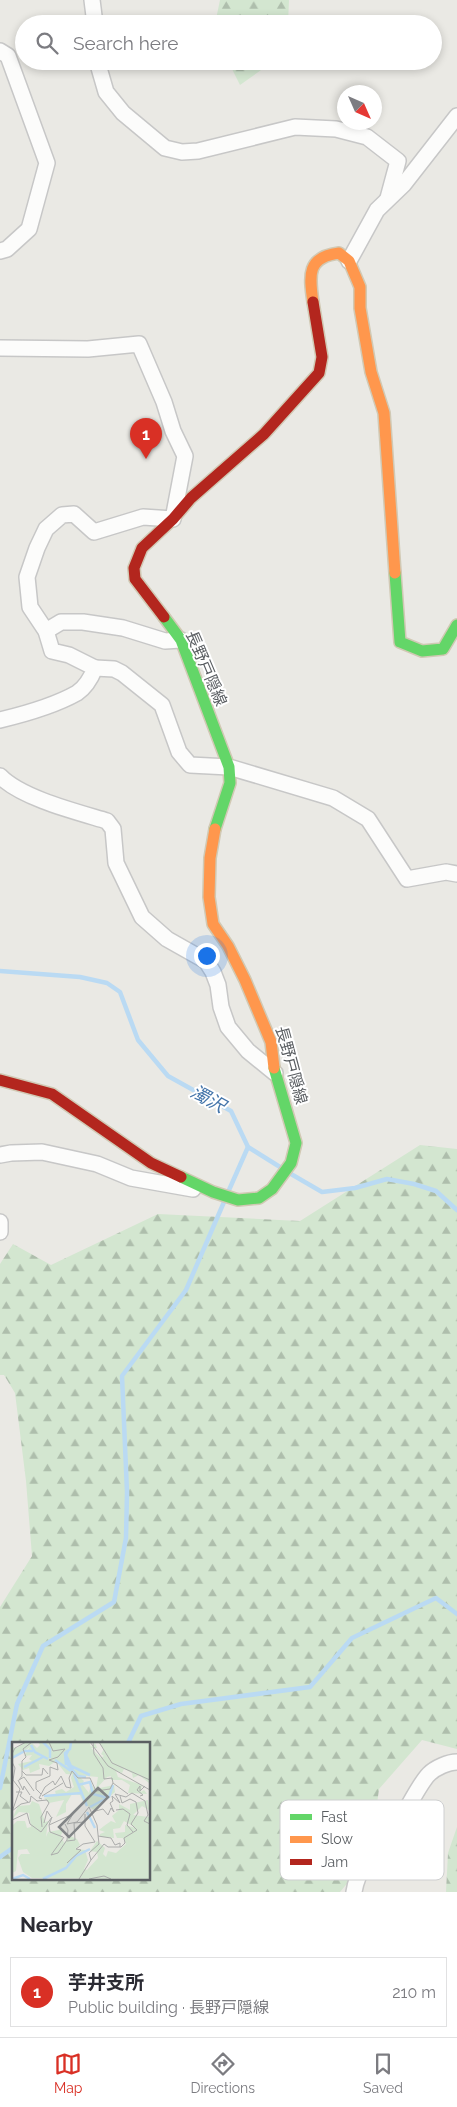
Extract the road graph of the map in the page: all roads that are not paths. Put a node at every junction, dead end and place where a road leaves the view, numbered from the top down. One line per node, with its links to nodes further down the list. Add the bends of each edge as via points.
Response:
1 (92, 0): 2 (street)
2 (94, 15)
3 (0, 51): 7 (street, via 8,56 47,163 29,229)
4 (100, 70): 6 (street, via 106,92 122,113 164,148 198,151 295,127 336,129 367,137 398,161)
5 (457, 116): 6 (street, via 404,184)
6 (388, 198): 8 (street, via 376,210)
7 (0, 251)
8 (350, 261): 10 (main road, 長野戸隠線, via 339,252 324,255 313,266 311,286 322,357 319,373 264,434 191,498); 11 (main road, via 360,287 360,308 371,372 384,413 400,642 422,651 443,649)
9 (0, 348): 10 (street, via 88,349 140,344 185,456)
10 (173, 519): 12 (street, via 143,517 94,532 74,514 62,515 46,529 27,577 30,607); 13 (main road, 長野戸隠線, via 142,548 134,568 135,579)
11 (457, 625)
12 (46, 631): 13 (street, via 61,622 83,622 123,628 165,641); 14 (street, via 52,651)
13 (181, 640): 16 (main road, 長野戸隠線)
14 (95, 668): 15 (street, via 89,681 78,692 47,706); 16 (street, via 122,673 162,705 179,752 190,766)
15 (0, 720)
16 (230, 767): 18 (street, via 333,798 368,819 408,879 446,872); 19 (main road, 長野戸隠線, via 230,783 217,819 210,858 209,897 213,924 228,946 265,1025)
17 (0, 776): 19 (street, via 42,800 107,821 113,829 116,863 142,917 167,939 206,961 215,979 228,1027 248,1051)
18 (457, 874)
19 (275, 1073): 22 (main road, 長野戸隠線, via 296,1143 292,1163 272,1188 259,1198 238,1200)
20 (0, 1080): 22 (main road, 長野戸隠線, via 52,1094 151,1163)
21 (0, 1155): 22 (street, via 42,1152 97,1164 131,1178)
22 (213, 1192)
23 (0, 1222): 24 (street)
24 (0, 1232)
25 (457, 1762): 26 (street, via 428,1774)
26 (412, 1800)

